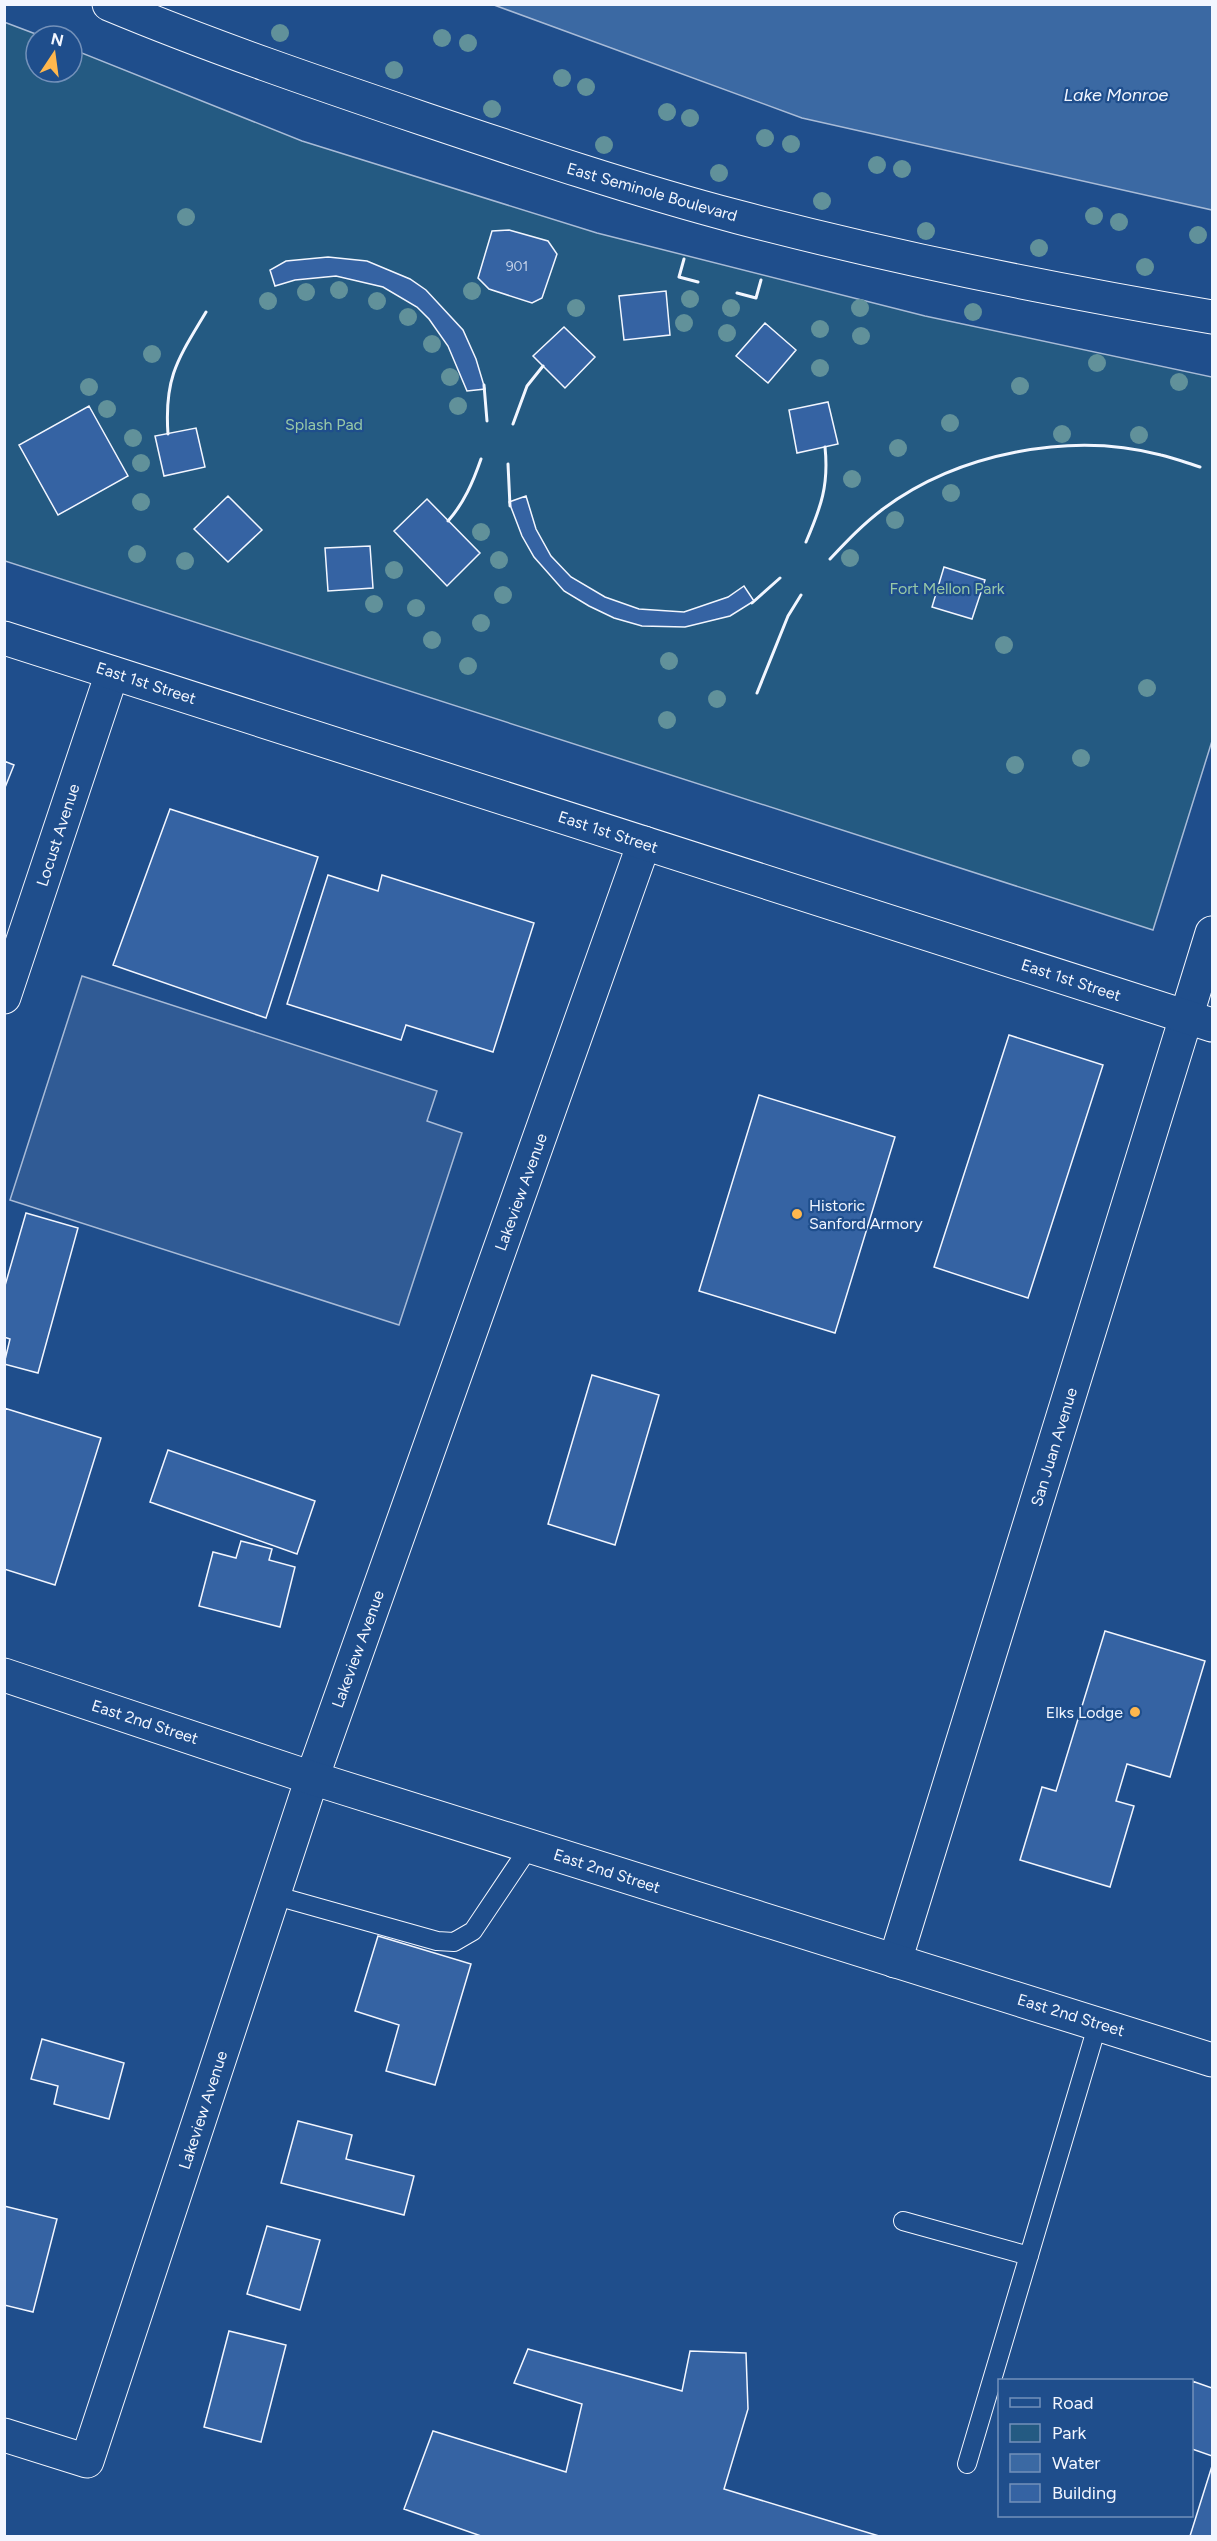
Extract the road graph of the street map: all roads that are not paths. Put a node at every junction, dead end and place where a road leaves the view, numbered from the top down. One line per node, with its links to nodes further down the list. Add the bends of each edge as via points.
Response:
1 (109, 4): 2 (street, East Seminole Boulevard, via 359,97 580,172 727,214 918,259)
2 (1212, 317)
3 (4, 638): 4 (street, East 1st Street)
4 (112, 673): 5 (street, East 1st Street); 7 (street, Locust Avenue)
5 (644, 843): 8 (street, East 1st Street); 10 (street, Lakeview Avenue)
6 (1212, 933): 8 (street, San Juan Avenue)
7 (4, 997)
8 (1200, 1021): 13 (street, San Juan Avenue)
9 (4, 1675): 10 (street, East 2nd Street)
10 (312, 1778): 11 (street, East 2nd Street); 12 (street, Lakeview Avenue)
11 (530, 1846): 12 (lane, via 473,1931 454,1942 436,1941); 13 (street, East 2nd Street)
12 (273, 1895): 18 (street, Lakeview Avenue, via 87,2461)
13 (895, 1961): 14 (street, East 2nd Street)
14 (1098, 2024): 15 (street, East 2nd Street); 17 (lane)
15 (1212, 2060)
16 (903, 2221): 17 (lane)
17 (1029, 2256): 19 (lane)
18 (4, 2435)
19 (967, 2464)

